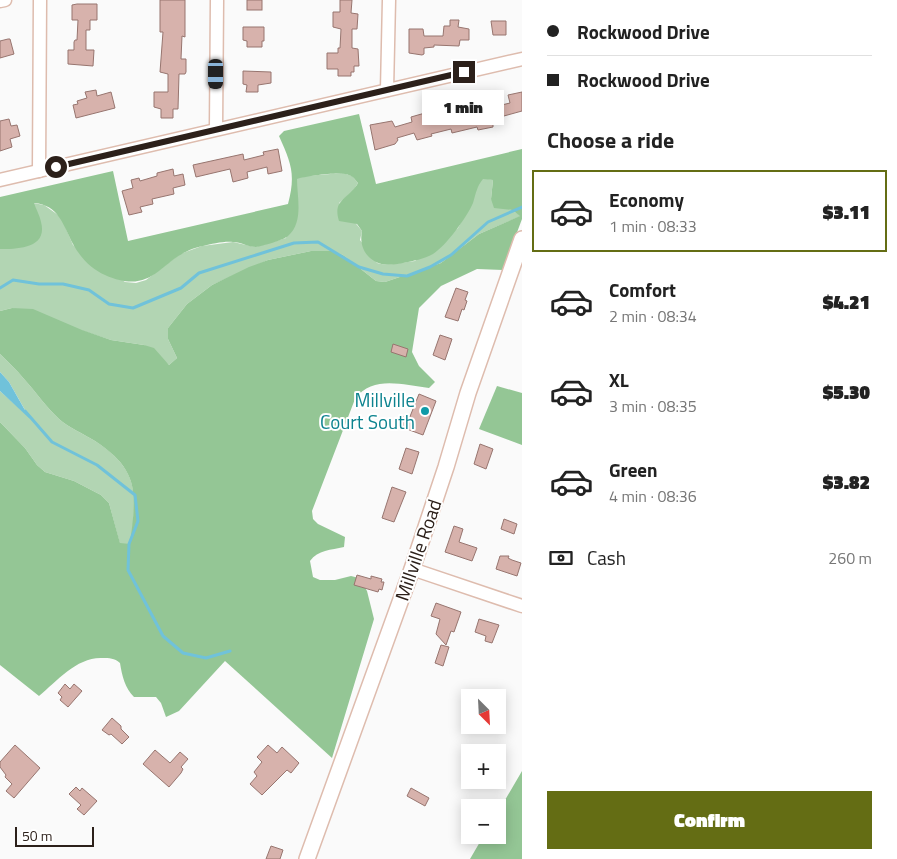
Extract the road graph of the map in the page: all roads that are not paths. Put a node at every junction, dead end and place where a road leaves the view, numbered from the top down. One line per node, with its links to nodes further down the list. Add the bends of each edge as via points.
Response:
1 (5, 0): 5 (street)
2 (40, 0): 9 (street)
3 (217, 0): 8 (street)
4 (389, 0): 7 (street)
5 (0, 1)
6 (522, 59): 7 (street)
7 (387, 90): 8 (street)
8 (216, 129): 9 (street)
9 (39, 171): 10 (street)
10 (0, 180)
11 (522, 239): 12 (street, Millville Road, via 468,393)
12 (412, 569): 13 (street); 14 (street, Millville Road)
13 (522, 606)
14 (307, 859)

